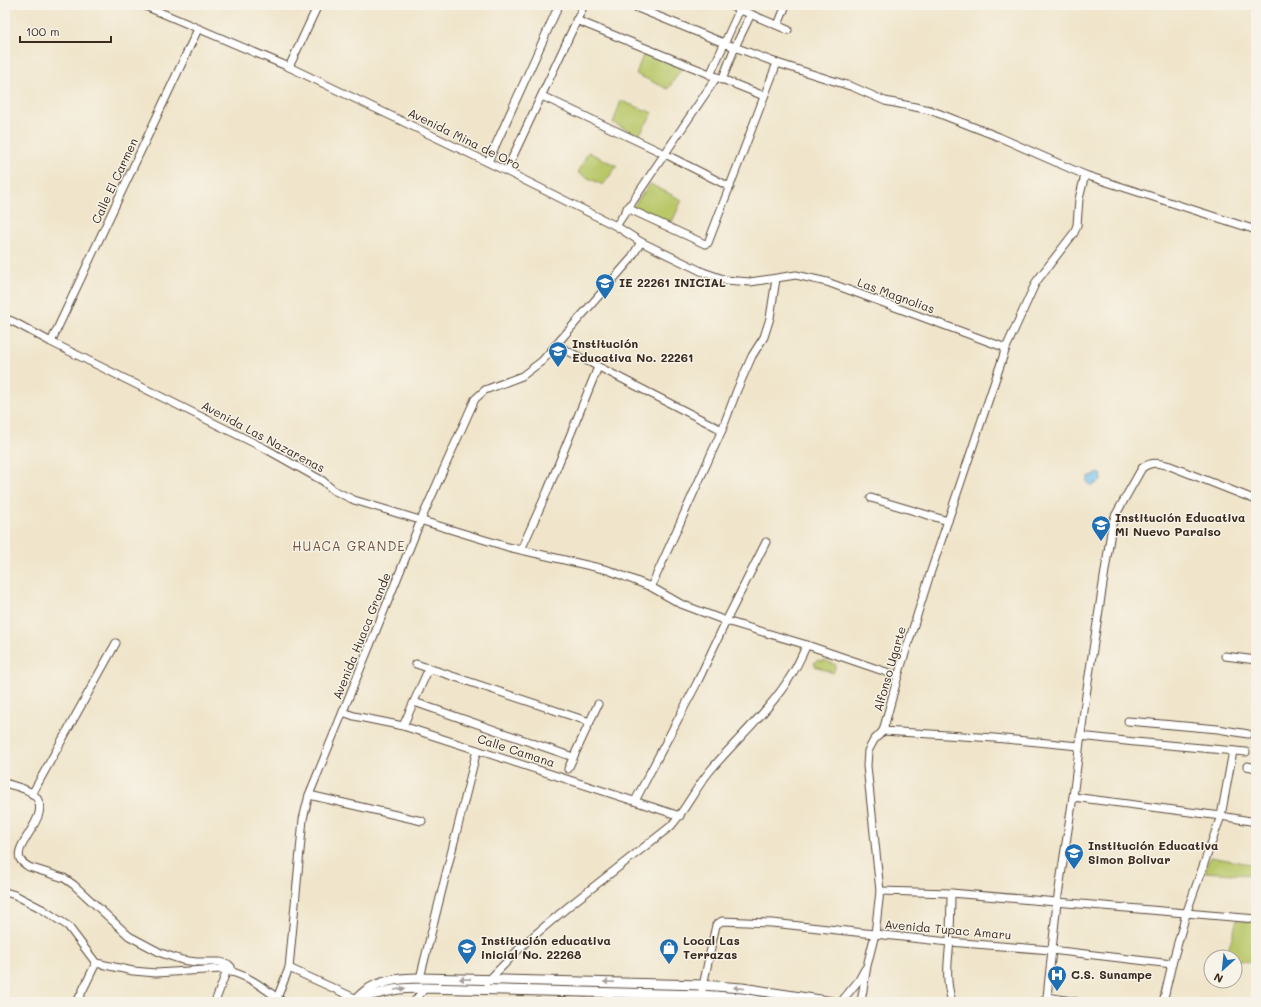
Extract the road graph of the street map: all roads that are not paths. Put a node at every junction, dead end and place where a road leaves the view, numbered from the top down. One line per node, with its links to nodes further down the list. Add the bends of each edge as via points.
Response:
1 (143, 5): 11 (street, Avenida Mina de Oro)
2 (318, 5): 16 (street)
3 (559, 5): 21 (street)
4 (584, 5): 9 (street)
5 (630, 5): 13 (street)
6 (729, 5): 8 (street)
7 (786, 5): 10 (street)
8 (745, 10): 10 (street); 13 (street); 14 (street)
9 (576, 20): 17 (street); 18 (street)
10 (778, 25): 12 (street)
11 (198, 29): 16 (street, Avenida Mina de Oro); 31 (street, Calle El Carmen)
12 (788, 30)
13 (724, 43): 14 (street); 17 (street)
14 (735, 47): 15 (street); 17 (street)
15 (777, 63): 19 (street); 23 (street, via 853,87 885,101 930,110)
16 (289, 67): 21 (street, Avenida Mina de Oro)
17 (716, 78): 19 (street); 20 (street)
18 (542, 96): 20 (street); 22 (street)
19 (764, 96): 24 (street)
20 (665, 154): 24 (street); 25 (street)
21 (488, 162): 22 (street, Avenida Mina de Oro)
22 (506, 171): 26 (street, Avenida Mina de Oro)
23 (1085, 175): 27 (street); 33 (street, Alfonso Ugarte, via 1074,233 1036,282)
24 (730, 187): 25 (street, via 708,243 705,244)
25 (628, 208): 26 (street)
26 (616, 226): 28 (street, Avenida Mina de Oro)
27 (1256, 230)
28 (641, 242): 29 (street, Avenida Mina de Oro, via 702,272 726,280 750,282); 32 (street, Avenida Huaca Grande, via 630,260)
29 (776, 278): 33 (street, Las Magnolias, via 796,275 827,282); 35 (street, via 770,318 764,337 752,356)
30 (5, 322): 31 (street, Avenida Las Nazarenas, via 11,320)
31 (52, 342): 38 (street, Avenida Las Nazarenas, via 266,449 343,495)
32 (556, 345): 34 (street); 38 (street, Avenida Huaca Grande, via 542,361 522,376 485,390 475,399)
33 (1006, 348): 39 (street, Alfonso Ugarte)
34 (598, 367): 35 (street); 41 (street)
35 (722, 430): 42 (street)
36 (872, 498): 39 (street)
37 (1256, 500): 59 (street, via 1158,463 1150,463 1142,468 1112,525)
38 (421, 520): 41 (street, Avenida Las Nazarenas); 53 (street, Avenida Huaca Grande)
39 (948, 521): 50 (street, Alfonso Ugarte)
40 (766, 542): 43 (street)
41 (521, 550): 42 (street, Avenida Las Nazarenas, via 608,570)
42 (651, 588): 43 (street, Avenida Las Nazarenas, via 681,604)
43 (726, 621): 45 (street, Avenida Las Nazarenas); 72 (street)
44 (116, 643): 69 (street)
45 (807, 645): 50 (street, Avenida Las Nazarenas); 73 (street, via 792,674 770,705 698,785)
46 (1224, 656): 47 (street)
47 (1256, 660)
48 (416, 664): 49 (street)
49 (429, 668): 51 (street); 55 (street)
50 (898, 676): 57 (street, Alfonso Ugarte)
51 (414, 702): 56 (street); 64 (street)
52 (598, 704): 55 (street)
53 (343, 712): 56 (street, Calle Camana); 70 (street, Avenida Huaca Grande)
54 (1128, 721): 58 (street)
55 (590, 722): 64 (street)
56 (403, 726): 61 (street, Calle Camana)
57 (883, 731): 60 (street); 77 (street, Alfonso Ugarte, via 868,751 867,766)
58 (1248, 734)
59 (1080, 736): 60 (street); 62 (street)
60 (1079, 746): 71 (street)
61 (477, 750): 72 (street, Calle Camana); 91 (street)
62 (1233, 751): 63 (street); 74 (street)
63 (1246, 752)
64 (573, 757): 67 (street)
65 (1247, 766): 66 (street)
66 (1256, 768)
67 (568, 769)
68 (5, 784): 69 (street)
69 (32, 794): 90 (street, via 36,798 39,812 19,854 24,864 64,878 129,936 161,953 182,960 228,964 232,967)
70 (309, 795): 75 (street); 89 (street, Avenida Huaca Grande, via 303,819)
71 (1073, 797): 74 (street); 80 (street)
72 (635, 802): 73 (street, Calle Camana)
73 (680, 816): 92 (street, via 671,826 524,944)
74 (1221, 816): 76 (street); 81 (street)
75 (422, 821)
76 (1256, 822)
77 (880, 891): 79 (street); 83 (street, Alfonso Ugarte)
78 (5, 892): 86 (street, via 42,909 68,926)
79 (951, 893): 80 (street); 84 (street)
80 (1057, 902): 81 (street); 85 (street)
81 (1186, 914): 82 (street); 87 (street)
82 (1256, 919)
83 (875, 934): 84 (street, Avenida Tupac Amaru); 88 (street, Alfonso Ugarte); 93 (street, Avenida Tupac Amaru, via 722,921 716,925)
84 (950, 942): 85 (street, Avenida Tupac Amaru); 107 (street, via 947,971)
85 (1052, 950): 87 (street, Avenida Tupac Amaru); 99 (street)
86 (96, 963): 90 (street, via 156,973 222,969); 100 (street)
87 (1172, 964): 109 (street)
88 (867, 966): 105 (street); 106 (street, Alfonso Ugarte)
89 (289, 968): 96 (street); 98 (street, Avenida Huaca Grande)
90 (230, 971): 98 (street, via 260,984); 101 (street)
91 (420, 978): 92 (main road, one-way to 91); 96 (main road, via 406,978 377,985)
92 (488, 980): 93 (main road, one-way to 92); 95 (street)
93 (702, 985): 97 (street); 104 (main road, one-way to 93, via 742,988)
94 (425, 988): 95 (main road); 96 (main road, one-way to 94, via 407,988); 102 (street)
95 (483, 989): 97 (main road)
96 (357, 999)
97 (698, 999): 103 (main road, via 741,998)
98 (280, 1000)
99 (1044, 1000): 108 (street)
100 (77, 1002)
101 (215, 1002)
102 (414, 1002)
103 (765, 1002)
104 (833, 1002)
105 (841, 1002)
106 (861, 1002)
107 (952, 1002)
108 (1077, 1002)
109 (1162, 1002)

